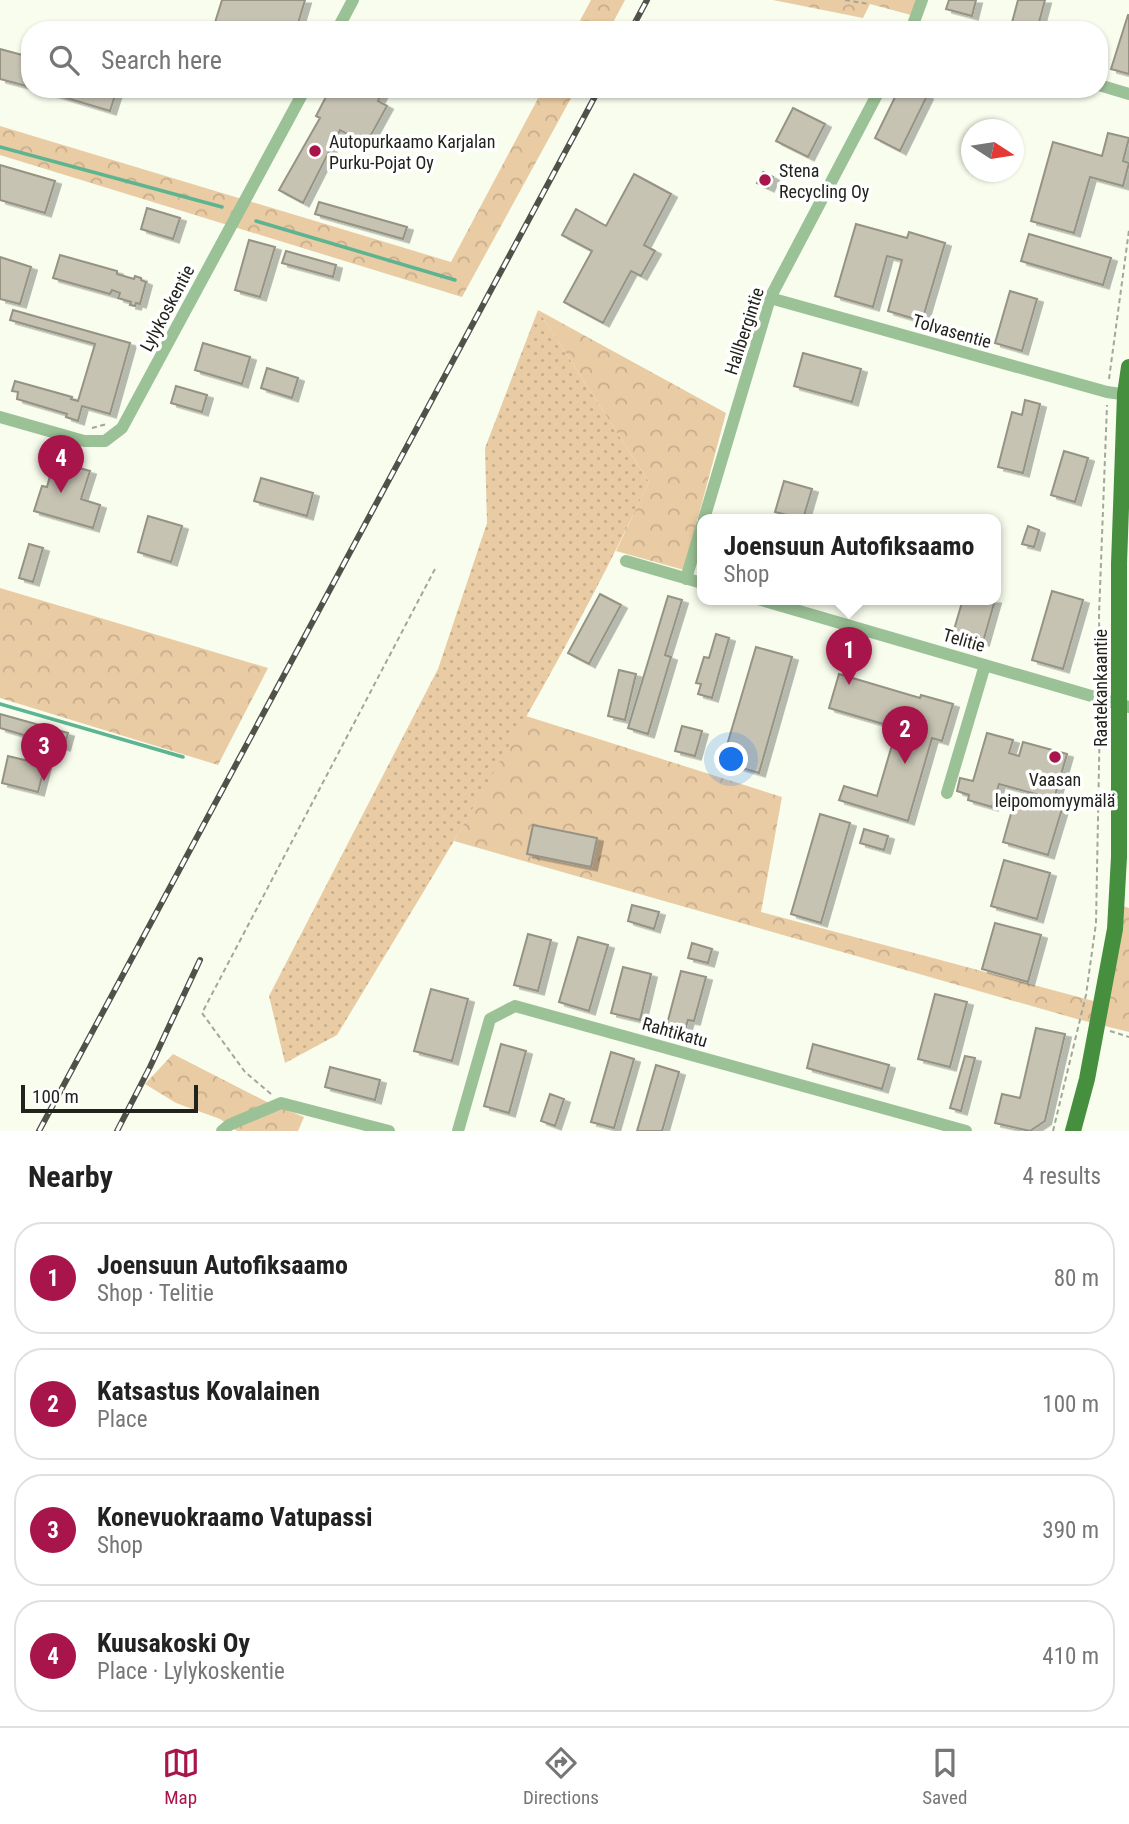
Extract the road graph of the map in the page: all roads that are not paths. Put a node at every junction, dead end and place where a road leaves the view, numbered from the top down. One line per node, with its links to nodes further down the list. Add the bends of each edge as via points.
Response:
1 (353, 0): 3 (street)
2 (922, 0): 4 (street)
3 (342, 21)
4 (915, 21)
5 (1108, 88): 6 (street)
6 (1129, 94)
7 (300, 98): 12 (street, Lylykoskentie, via 122,428 105,441 84,441)
8 (875, 98): 9 (street, Hallbergintie)
9 (770, 298): 11 (street, Tolvasentie); 13 (street, Hallbergintie)
10 (1129, 367): 11 (main road, Raatekankaantie)
11 (1127, 395): 20 (main road, Raatekankaantie, via 1119,564)
12 (0, 417)
13 (705, 514)
14 (697, 542): 16 (street)
15 (626, 561): 16 (street)
16 (686, 579): 17 (street)
17 (697, 582)
18 (779, 605): 19 (street, Telitie)
19 (985, 665): 20 (street, Telitie); 21 (street)
20 (1125, 706): 26 (main road, Raatekankaantie, via 1115,929)
21 (947, 793)
22 (222, 1131): 23 (street, via 281,1103)
23 (389, 1131)
24 (458, 1131): 25 (street, Rahtikatu, via 490,1019 515,1006)
25 (966, 1131)
26 (1073, 1131)

